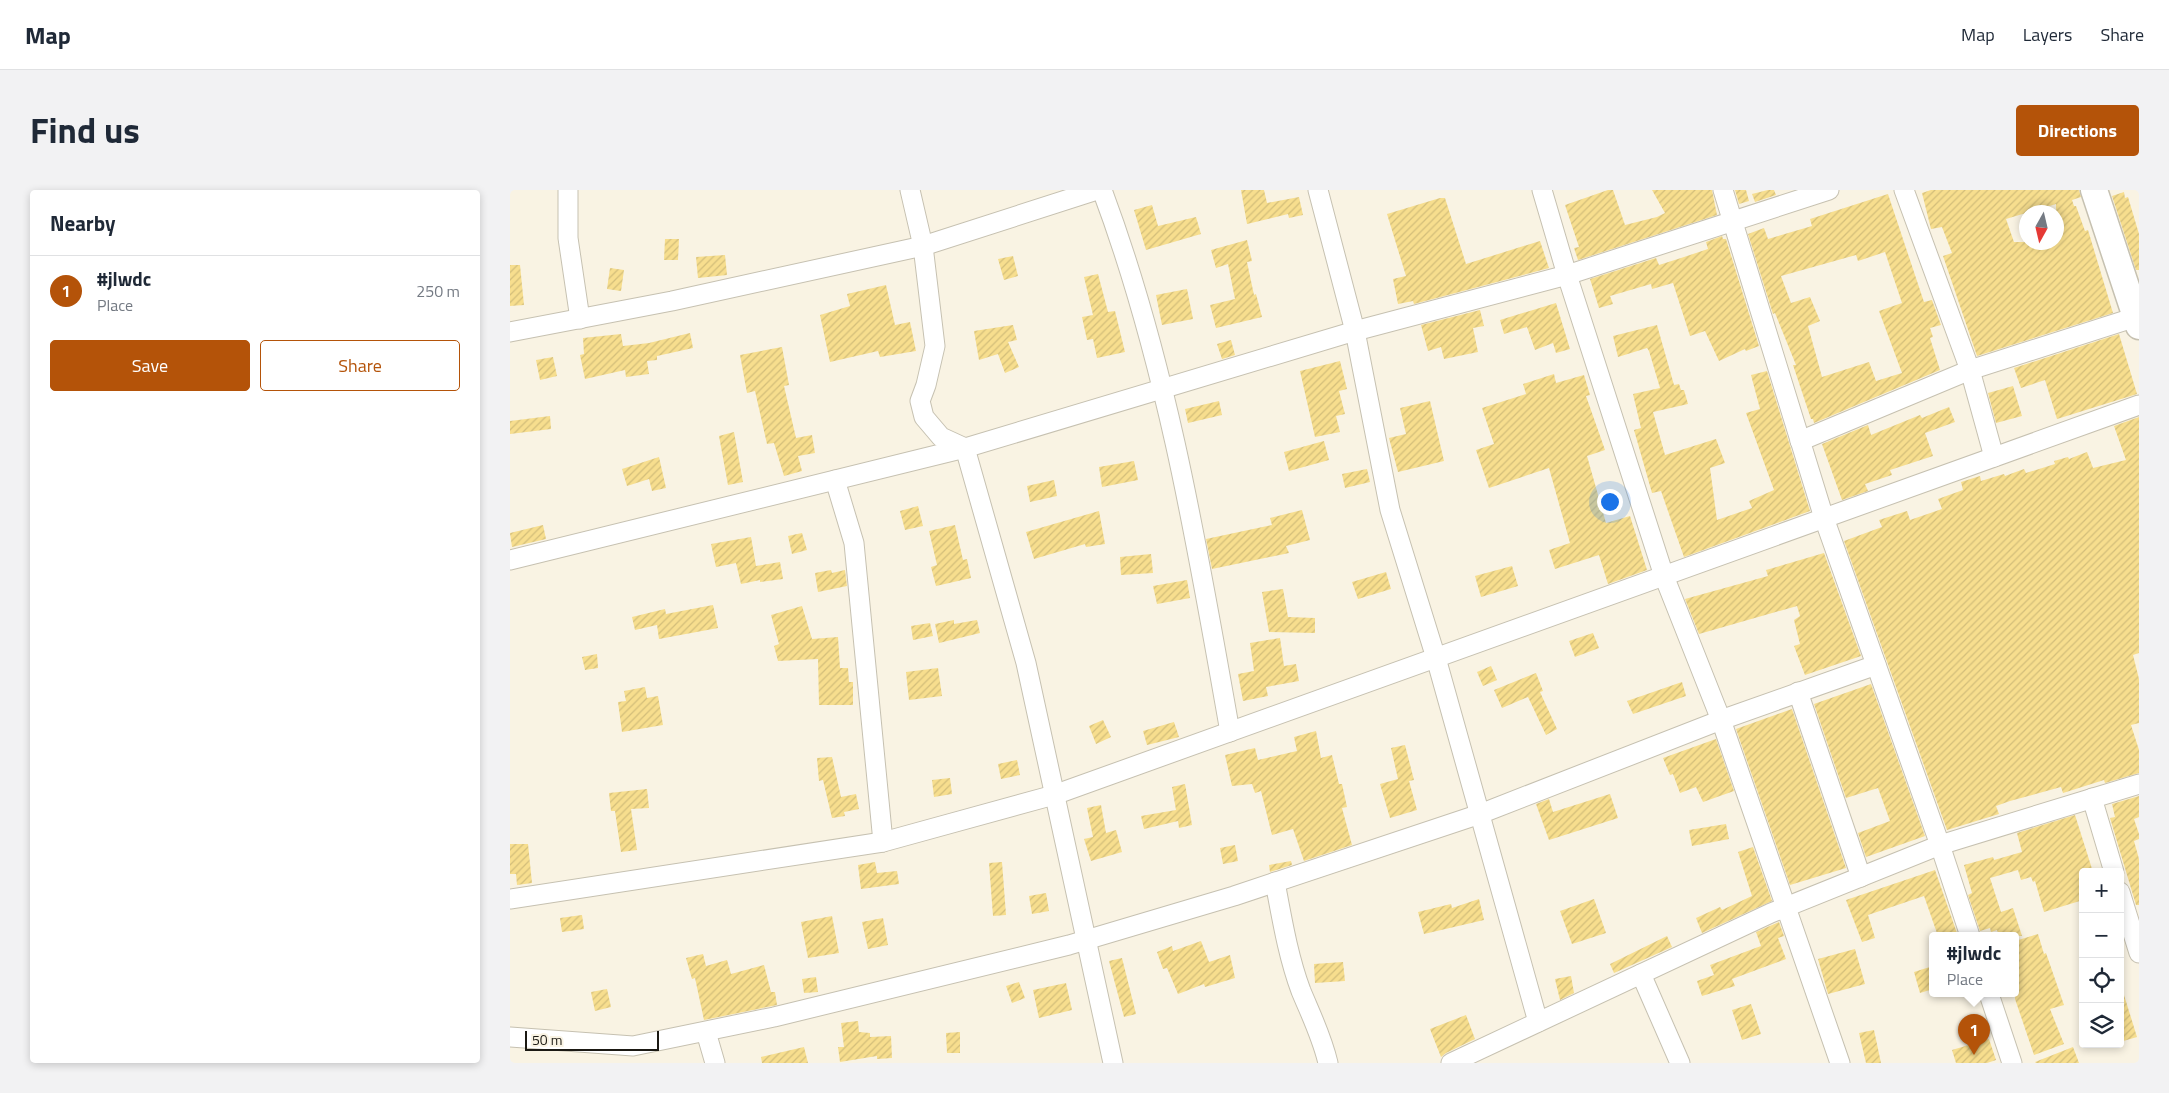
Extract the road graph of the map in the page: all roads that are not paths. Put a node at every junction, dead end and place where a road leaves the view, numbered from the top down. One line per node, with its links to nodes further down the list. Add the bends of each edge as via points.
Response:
1 (568, 190): 14 (street, via 568,238)
2 (910, 190): 12 (street)
3 (1098, 190): 12 (street)
4 (1102, 190): 19 (street, via 1123,246)
5 (1318, 190): 16 (street)
6 (1542, 190): 13 (street)
7 (1723, 190): 11 (street)
8 (1829, 190): 11 (street)
9 (1904, 190): 18 (street)
10 (2094, 190): 15 (main road)
11 (1735, 222): 13 (street); 21 (street)
12 (923, 246): 14 (street); 22 (street, via 935,346 920,401 924,417 941,437)
13 (1567, 275): 16 (street); 27 (street)
14 (580, 319): 17 (street)
15 (2138, 320): 18 (street)
16 (1355, 331): 19 (street); 28 (street, via 1390,510)
17 (510, 332)
18 (1970, 370): 21 (street); 23 (street)
19 (1162, 389): 22 (street); 32 (street, via 1197,545)
20 (2139, 405): 23 (street)
21 (1800, 441): 25 (street)
22 (965, 448): 24 (street); 34 (street, via 1026,663)
23 (1994, 457): 25 (street)
24 (835, 480): 26 (street); 37 (street, via 854,543)
25 (1824, 518): 27 (street); 29 (street)
26 (510, 560)
27 (1664, 576): 28 (street); 31 (street)
28 (1436, 658): 32 (street); 36 (street)
29 (1876, 664): 30 (street); 38 (street)
30 (1798, 692): 31 (street); 40 (street)
31 (1721, 720): 36 (street); 44 (street)
32 (1230, 732): 34 (street)
33 (2139, 784): 35 (street)
34 (1054, 795): 37 (street); 46 (street)
35 (2092, 798): 38 (street); 39 (street)
36 (1480, 814): 41 (street); 50 (street)
37 (883, 842): 42 (street)
38 (1940, 845): 40 (street); 45 (street)
39 (2113, 868)
40 (1861, 877): 44 (street)
41 (1275, 882): 46 (street); 55 (street, via 1286,944 1323,1040)
42 (510, 899)
43 (2124, 905): 47 (street)
44 (1786, 907): 48 (street); 58 (street)
45 (1969, 932)
46 (1085, 941): 51 (street); 54 (street)
47 (2139, 953)
48 (1641, 974): 50 (street); 57 (street)
49 (1990, 997): 59 (street)
50 (1538, 1022): 56 (street)
51 (706, 1032): 52 (street, via 633,1046); 53 (street)
52 (510, 1037)
53 (715, 1063)
54 (1113, 1063)
55 (1328, 1063)
56 (1451, 1063)
57 (1680, 1063)
58 (1840, 1063)
59 (2012, 1063)

